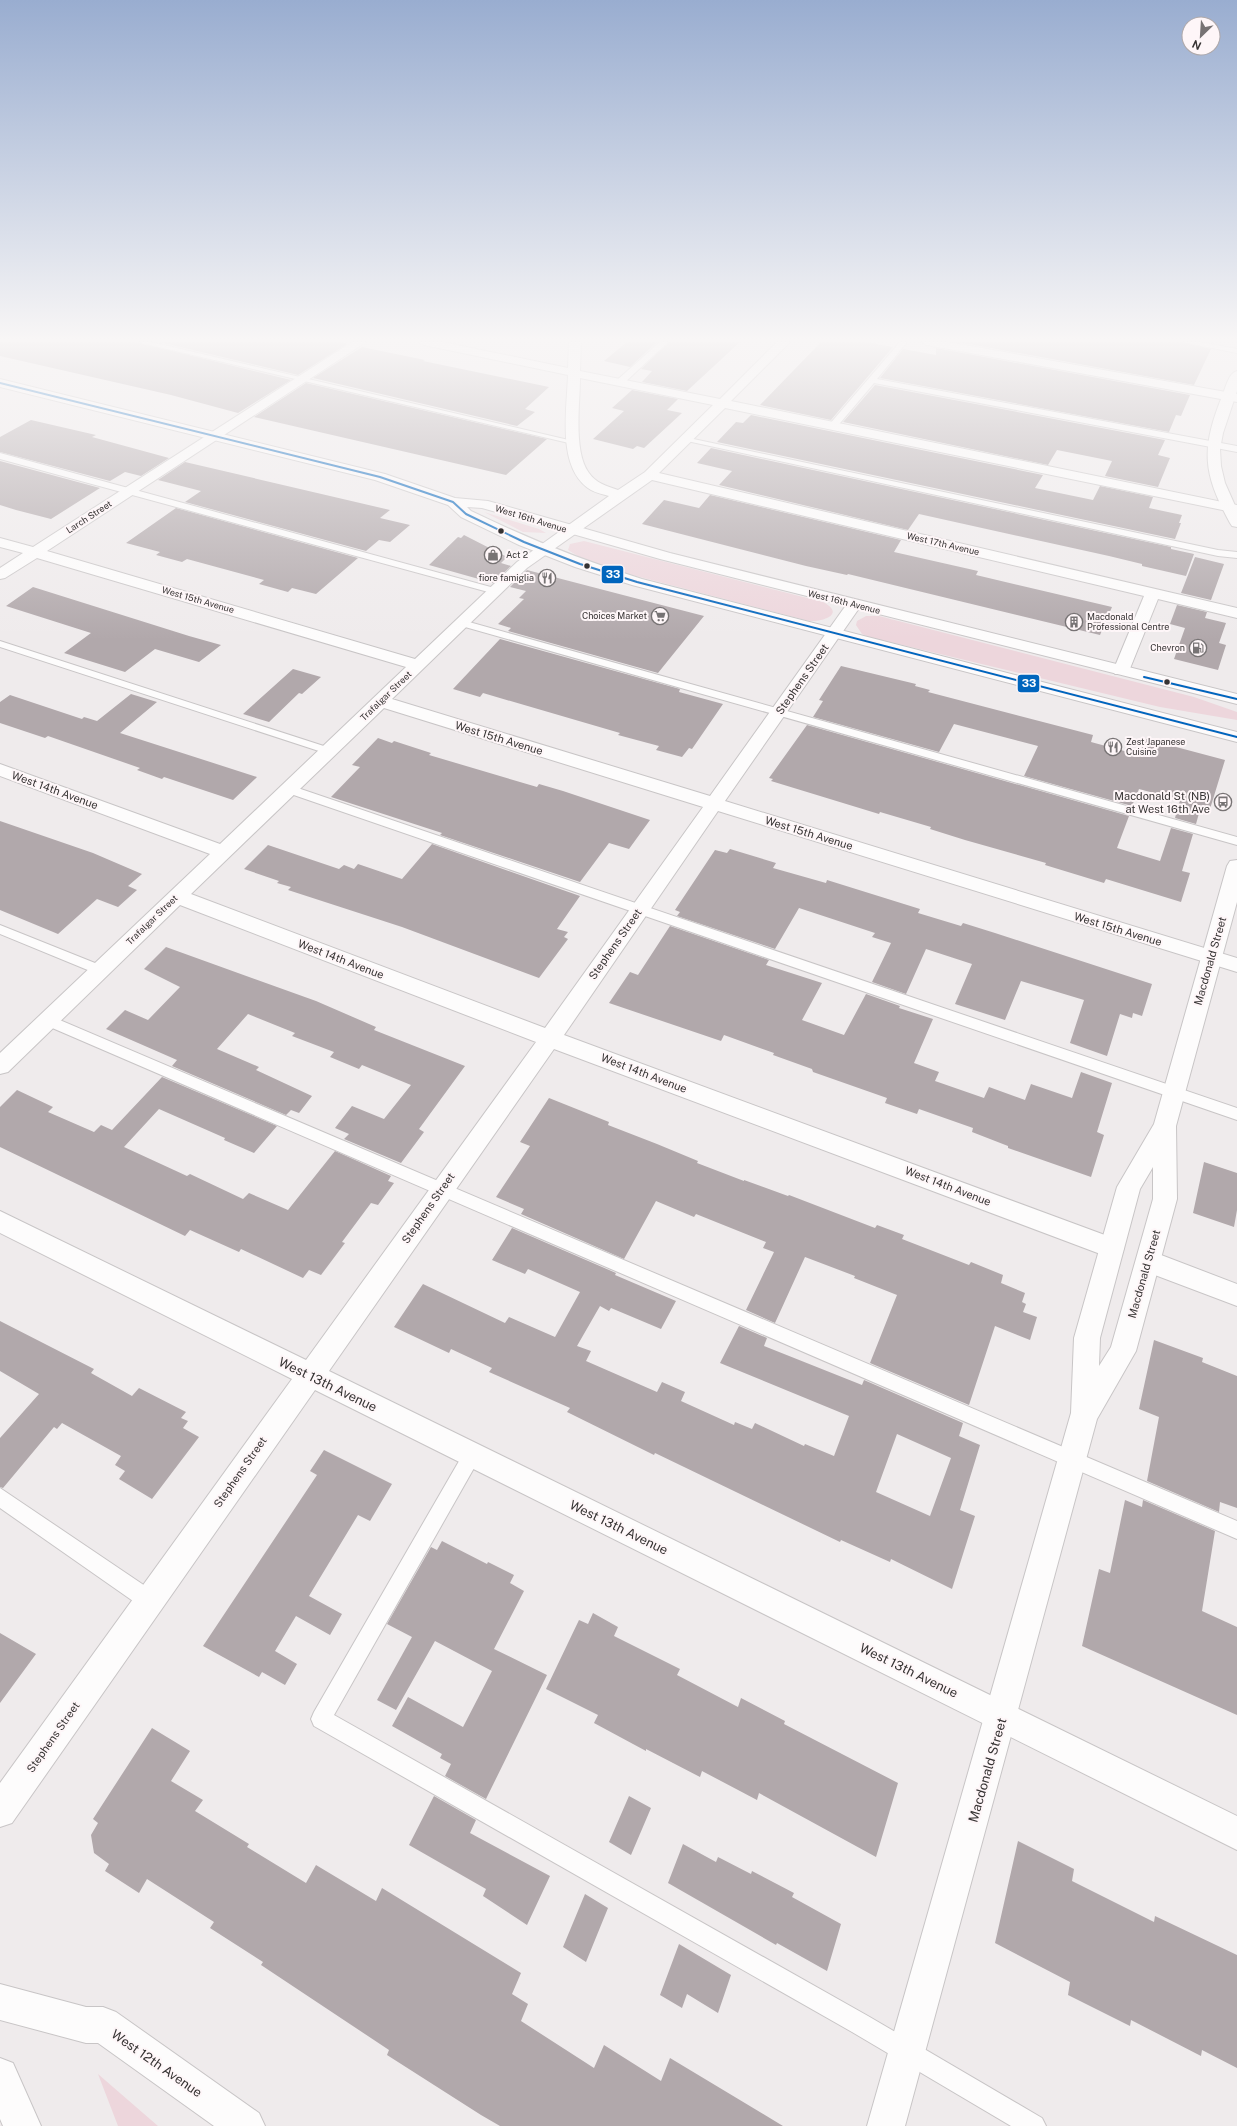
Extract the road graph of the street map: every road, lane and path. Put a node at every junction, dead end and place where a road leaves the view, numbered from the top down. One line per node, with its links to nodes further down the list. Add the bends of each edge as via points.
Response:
1 (206, 441): 14 (street, Larch Street)
2 (236, 441): 16 (street, West 16th Avenue, via 380,476)
3 (570, 441): 9 (lane)
4 (685, 441): 13 (street, Trafalgar Street)
5 (697, 441): 23 (lane)
6 (902, 441): 17 (street)
7 (1193, 441): 10 (lane)
8 (1215, 441): 10 (street)
9 (573, 442): 15 (street, via 575,460 583,475 596,487)
10 (1213, 445): 11 (lane); 17 (street, via 1217,483)
11 (1237, 449)
12 (0, 456): 14 (lane)
13 (650, 475): 15 (street, Trafalgar Street); 26 (street, West 17th Avenue)
14 (129, 491): 22 (street, Larch Street); 25 (lane)
15 (619, 495): 19 (street, Trafalgar Street)
16 (453, 502): 19 (street, West 16th Avenue, via 483,504); 21 (street, West 16th Avenue, via 466,514)
17 (1232, 508): 18 (street)
18 (1237, 523)
19 (569, 530): 21 (street, Trafalgar Street); 27 (street, West 16th Avenue)
20 (0, 542): 22 (street, West 15th Avenue)
21 (543, 550): 25 (street, Trafalgar Street, via 522,565); 30 (street, West 16th Avenue, via 638,582)
22 (34, 552): 24 (street, Larch Street); 32 (street, West 15th Avenue)
23 (1237, 555)
24 (0, 574)
25 (495, 591): 29 (street, Trafalgar Street)
26 (1153, 593): 28 (street, West 17th Avenue); 33 (street)
27 (854, 604): 30 (street, Stephens Street); 33 (street, West 16th Avenue)
28 (1237, 613)
29 (462, 623): 32 (street, Trafalgar Street); 36 (lane)
30 (834, 634): 36 (street, Stephens Street); 37 (street, West 16th Avenue)
31 (0, 644): 38 (lane)
32 (418, 665): 35 (street, Trafalgar Street)
33 (1121, 671): 34 (street, West 16th Avenue)
34 (1237, 699)
35 (380, 701): 38 (street, Trafalgar Street); 41 (street, West 15th Avenue)
36 (780, 712): 41 (street, Stephens Street); 42 (lane)
37 (1237, 737)
38 (328, 751): 40 (street, Trafalgar Street)
39 (0, 770): 43 (street, West 14th Avenue)
40 (289, 789): 43 (street, Trafalgar Street); 46 (lane)
41 (714, 804): 46 (street, Stephens Street); 48 (street, West 15th Avenue)
42 (1237, 841)
43 (224, 852): 45 (street, Trafalgar Street)
44 (1237, 866): 48 (street, Macdonald Street)
45 (177, 896): 50 (street, Trafalgar Street); 52 (street, West 14th Avenue)
46 (639, 910): 52 (street, Stephens Street); 54 (lane)
47 (0, 929): 50 (lane)
48 (1211, 957): 49 (street, West 15th Avenue); 54 (street, Macdonald Street)
49 (1237, 965)
50 (100, 970): 51 (street, Trafalgar Street)
51 (48, 1020): 53 (street, Trafalgar Street); 57 (lane)
52 (549, 1038): 57 (street, Stephens Street); 59 (street, West 14th Avenue)
53 (0, 1066)
54 (1175, 1092): 55 (lane); 56 (street, Macdonald Street)
55 (1237, 1114)
56 (1165, 1126): 59 (street, Macdonald Street, via 1129,1187); 60 (street, Macdonald Street, via 1165,1199)
57 (441, 1190): 62 (street, Stephens Street); 65 (lane)
58 (0, 1221): 62 (street, West 13th Avenue)
59 (1112, 1248): 63 (street, Macdonald Street, via 1087,1338)
60 (1148, 1261): 61 (street); 63 (street, Macdonald Street, via 1123,1351)
61 (1237, 1296)
62 (309, 1375): 64 (street, West 13th Avenue); 68 (street, Stephens Street)
63 (1085, 1413): 65 (street, Macdonald Street)
64 (472, 1455): 69 (street, West 13th Avenue); 73 (lane, via 321,1719)
65 (1072, 1460): 67 (lane); 69 (street, Macdonald Street)
66 (0, 1497): 68 (lane)
67 (1237, 1530)
68 (150, 1601): 70 (street, Stephens Street)
69 (1002, 1715): 71 (street, West 13th Avenue); 73 (street, Macdonald Street)
70 (0, 1811)
71 (1237, 1833)
72 (0, 2002): 75 (street, West 12th Avenue, via 86,2025 103,2025)
73 (908, 2051): 77 (street, Macdonald Street); 78 (lane)
74 (0, 2076): 76 (street)
75 (239, 2124)
76 (22, 2126)
77 (886, 2126)
78 (1034, 2126)

